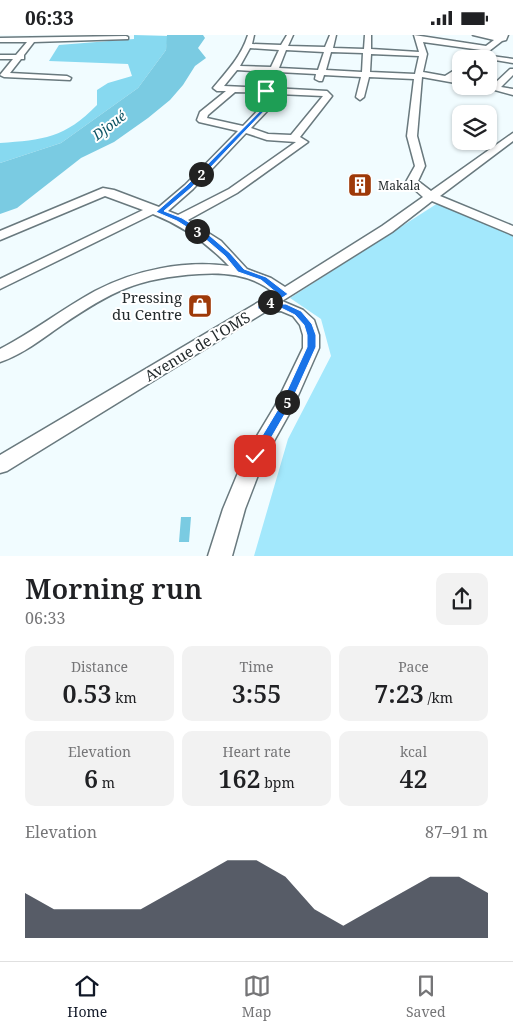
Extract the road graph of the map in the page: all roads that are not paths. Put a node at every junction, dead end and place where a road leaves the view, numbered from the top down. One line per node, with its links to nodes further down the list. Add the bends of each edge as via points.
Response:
1 (251, 35): 12 (street)
2 (290, 35): 13 (street)
3 (333, 35): 15 (street)
4 (368, 35): 16 (street)
5 (476, 35): 7 (street)
6 (418, 37): 14 (street); 17 (street)
7 (502, 37): 11 (street); 14 (street)
8 (126, 38): 10 (street)
9 (0, 40): 10 (street)
10 (32, 40): 19 (street)
11 (513, 40)
12 (248, 46): 13 (street); 22 (street)
13 (285, 47): 15 (street); 23 (street)
14 (486, 48)
15 (330, 49): 16 (street); 25 (street)
16 (366, 50): 17 (street); 26 (street)
17 (423, 54): 28 (street)
18 (0, 57): 19 (street)
19 (20, 57): 29 (street, via 4,75)
20 (497, 60): 21 (street)
21 (513, 61)
22 (235, 68): 23 (street); 34 (street, via 217,88)
23 (274, 69): 25 (street); 35 (street)
24 (513, 71): 32 (street)
25 (322, 72): 26 (street); 37 (street)
26 (366, 74): 28 (street); 38 (street)
27 (452, 75): 30 (street)
28 (419, 76): 30 (street); 42 (street, via 412,136 420,166 412,182)
29 (66, 78)
30 (447, 79): 31 (street)
31 (452, 80)
32 (497, 86)
33 (497, 89): 36 (street)
34 (232, 90): 35 (street); 39 (street, via 204,114 202,120)
35 (270, 92): 37 (street); 39 (street, via 269,104)
36 (513, 92)
37 (315, 93): 41 (street, via 328,96)
38 (360, 97)
39 (244, 129): 41 (street, via 267,137); 43 (street, via 189,187)
40 (513, 136): 42 (street, Avenue de l'OMS)
41 (294, 138): 44 (street, via 303,142 233,191)
42 (430, 196): 45 (street); 49 (street, Avenue de l'OMS, via 387,229)
43 (157, 210): 44 (street); 46 (street, via 103,192); 48 (street)
44 (179, 220): 47 (street, via 216,244)
45 (513, 231)
46 (0, 236)
47 (241, 270): 49 (street, via 263,278); 51 (street, via 164,272 115,286)
48 (0, 285)
49 (284, 294): 50 (street, Avenue de l'OMS)
50 (261, 307): 52 (street, Avenue de l'OMS); 53 (street, via 283,306 298,313 308,324 311,347 284,407 255,456)
51 (0, 357)
52 (0, 465)
53 (220, 556)

